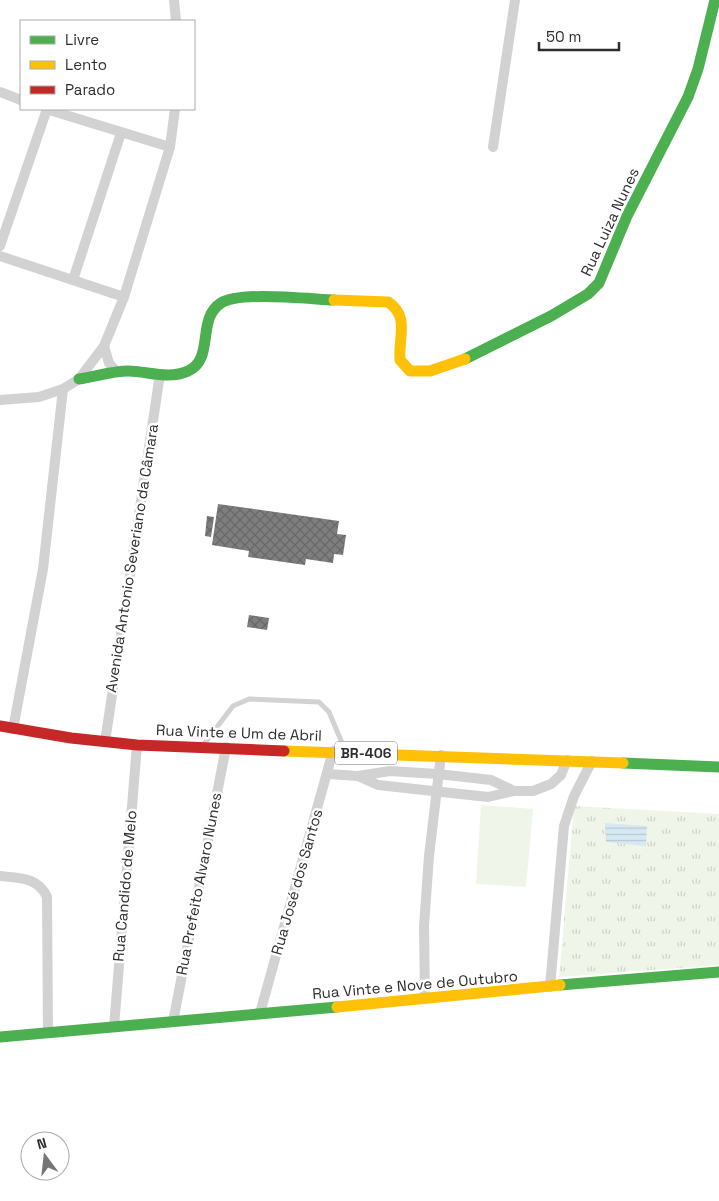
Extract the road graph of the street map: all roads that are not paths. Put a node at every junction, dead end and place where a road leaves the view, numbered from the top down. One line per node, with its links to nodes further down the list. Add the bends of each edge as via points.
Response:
1 (174, 0): 4 (street)
2 (515, 0): 12 (street)
3 (715, 0): 19 (street, Rua Luiza Nunes, via 688,97 627,216 597,286 571,304 484,352 442,368 415,373 405,371 399,358 402,317 388,302 237,297 216,304 211,311 202,354 195,367 176,374)
4 (176, 20)
5 (0, 92): 6 (street)
6 (20, 100)
7 (47, 110): 13 (street)
8 (50, 110): 10 (street)
9 (175, 110): 11 (street)
10 (121, 133): 11 (street); 15 (street)
11 (170, 147): 16 (street)
12 (494, 147)
13 (0, 246)
14 (0, 256): 15 (street)
15 (73, 280): 16 (street)
16 (124, 297): 17 (street)
17 (104, 346): 18 (street, via 109,363); 20 (street)
18 (117, 372): 19 (street); 20 (street)
19 (160, 374): 25 (street, Avenida Antonio Severiano da Câmara)
20 (78, 379): 21 (street)
21 (63, 389): 22 (street, via 39,397); 24 (street, via 43,569)
22 (0, 400)
23 (0, 726): 24 (street, Rua Vinte e Um de Abril / BR-406)
24 (14, 729): 25 (street, Rua Vinte e Um de Abril / BR-406)
25 (104, 742): 26 (street, Rua Vinte e Um de Abril / BR-406)
26 (137, 745): 27 (street, Rua Vinte e Um de Abril / BR-406); 46 (street, Rua Candido de Melo)
27 (203, 747): 28 (street, Rua Vinte e Um de Abril / BR-406); 30 (lane, via 233,706 249,699 319,702 329,712)
28 (226, 747): 29 (street, Rua Vinte e Um de Abril / BR-406); 45 (street, Rua Prefeito Alvaro Nunes)
29 (333, 751): 30 (street, Rua Vinte e Um de Abril / BR-406); 35 (street, Rua José dos Santos)
30 (346, 752): 31 (street, Rua Vinte e Um de Abril / BR-406)
31 (441, 755): 32 (street, Rua Vinte e Um de Abril / BR-406); 36 (street)
32 (568, 760): 33 (street, Rua Vinte e Um de Abril / BR-406); 38 (street, via 561,775 551,784 533,791)
33 (592, 760): 34 (street, Rua Vinte e Um de Abril / BR-406); 42 (street, via 574,796 564,826)
34 (719, 766)
35 (328, 774): 37 (street); 44 (street, Rua José dos Santos)
36 (438, 774): 37 (street, via 390,770); 38 (street, via 492,780); 39 (street)
37 (358, 776): 39 (street, via 378,785)
38 (514, 791): 39 (street, via 488,797)
39 (436, 792): 43 (street, via 424,926)
40 (0, 876): 47 (street, via 34,882 42,887 47,897)
41 (719, 972): 42 (street, Rua Vinte e Nove de Outubro)
42 (550, 987): 43 (street, Rua Vinte e Nove de Outubro)
43 (425, 998): 44 (street, Rua Vinte e Nove de Outubro)
44 (260, 1013): 45 (street, Rua Vinte e Nove de Outubro)
45 (173, 1022): 46 (street, Rua Vinte e Nove de Outubro)
46 (114, 1027): 47 (street, Rua Vinte e Nove de Outubro)
47 (48, 1033): 48 (street, Rua Vinte e Nove de Outubro)
48 (0, 1036)

